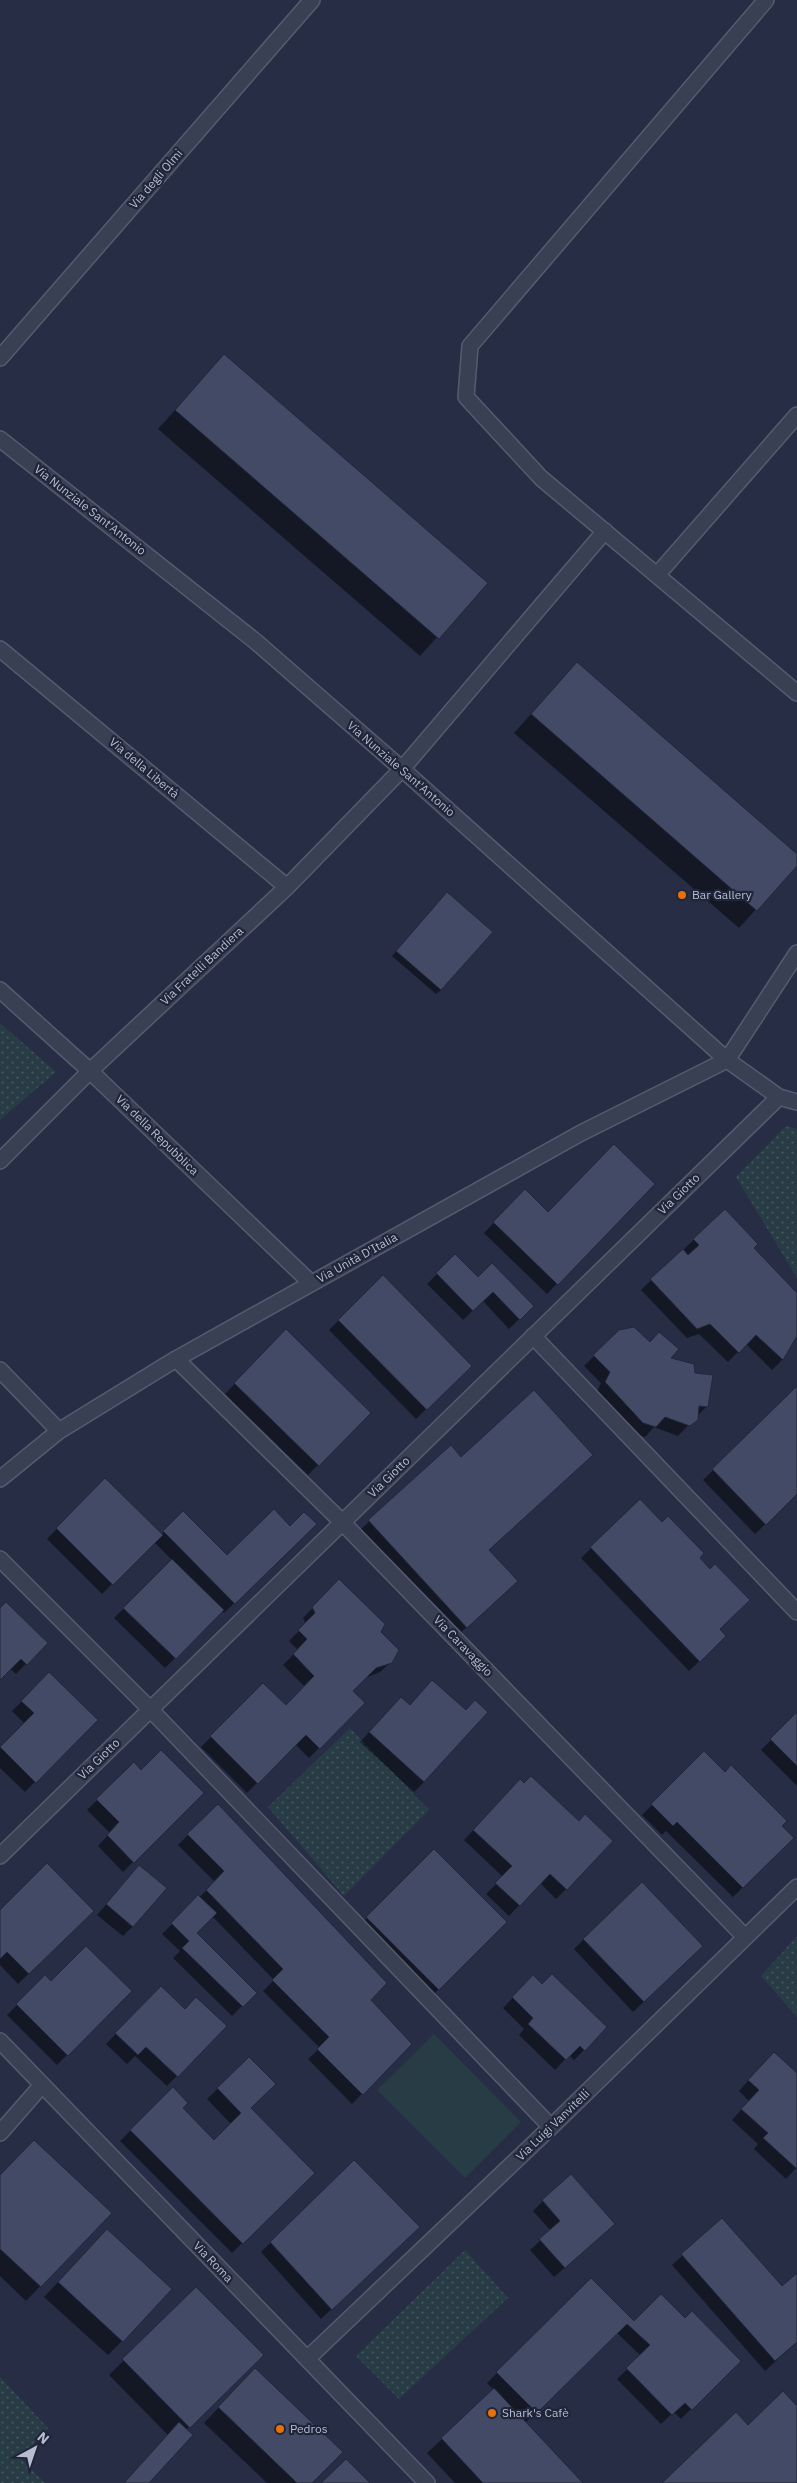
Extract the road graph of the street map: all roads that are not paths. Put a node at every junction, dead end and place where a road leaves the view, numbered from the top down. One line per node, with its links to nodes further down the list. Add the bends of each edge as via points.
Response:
1 (312, 0): 3 (street, Via degli Olmi)
2 (766, 0): 6 (street, via 470,346 466,397 541,478)
3 (0, 358)
4 (797, 415): 7 (street)
5 (0, 439): 10 (street, Via Nunziale Sant'Antonio, via 255,641)
6 (605, 531): 7 (street); 10 (street, Via Fratelli Bandiera)
7 (657, 575): 9 (street)
8 (0, 649): 11 (street, Via della Libertà)
9 (797, 693)
10 (402, 769): 11 (street, Via Fratelli Bandiera); 14 (street, Via Nunziale Sant'Antonio)
11 (287, 887): 15 (street, Via Fratelli Bandiera)
12 (797, 953): 14 (street)
13 (0, 990): 15 (street, Via della Repubblica)
14 (727, 1060): 16 (street, Via Nunziale Sant'Antonio); 19 (street, Via Unità D'Italia, via 581,1133)
15 (90, 1071): 18 (street, Via Fratelli Bandiera); 19 (street, Via della Repubblica)
16 (779, 1097): 17 (street, Via Nunziale Sant'Antonio); 20 (street, Via Giotto)
17 (797, 1102)
18 (0, 1161)
19 (311, 1283): 21 (street, Via Unità D'Italia)
20 (533, 1336): 25 (street, Via Giotto); 27 (street)
21 (176, 1359): 23 (street, Via Unità D'Italia); 25 (street, Via Caravaggio)
22 (0, 1370): 23 (street)
23 (59, 1431): 24 (street, Via Unità D'Italia)
24 (0, 1479)
25 (342, 1522): 28 (street, Via Giotto); 31 (street, Via Caravaggio)
26 (0, 1559): 28 (street)
27 (797, 1612)
28 (150, 1710): 29 (street, Via Giotto); 34 (street)
29 (0, 1856)
30 (797, 1886): 31 (street, Via Luigi Vanvitelli)
31 (745, 1937): 34 (street, Via Luigi Vanvitelli)
32 (0, 2042): 33 (street, Via Roma)
33 (42, 2085): 35 (street); 36 (street, Via Roma)
34 (551, 2127): 36 (street, Via Luigi Vanvitelli)
35 (0, 2133)
36 (306, 2359): 37 (street, Via Roma)
37 (427, 2483)

